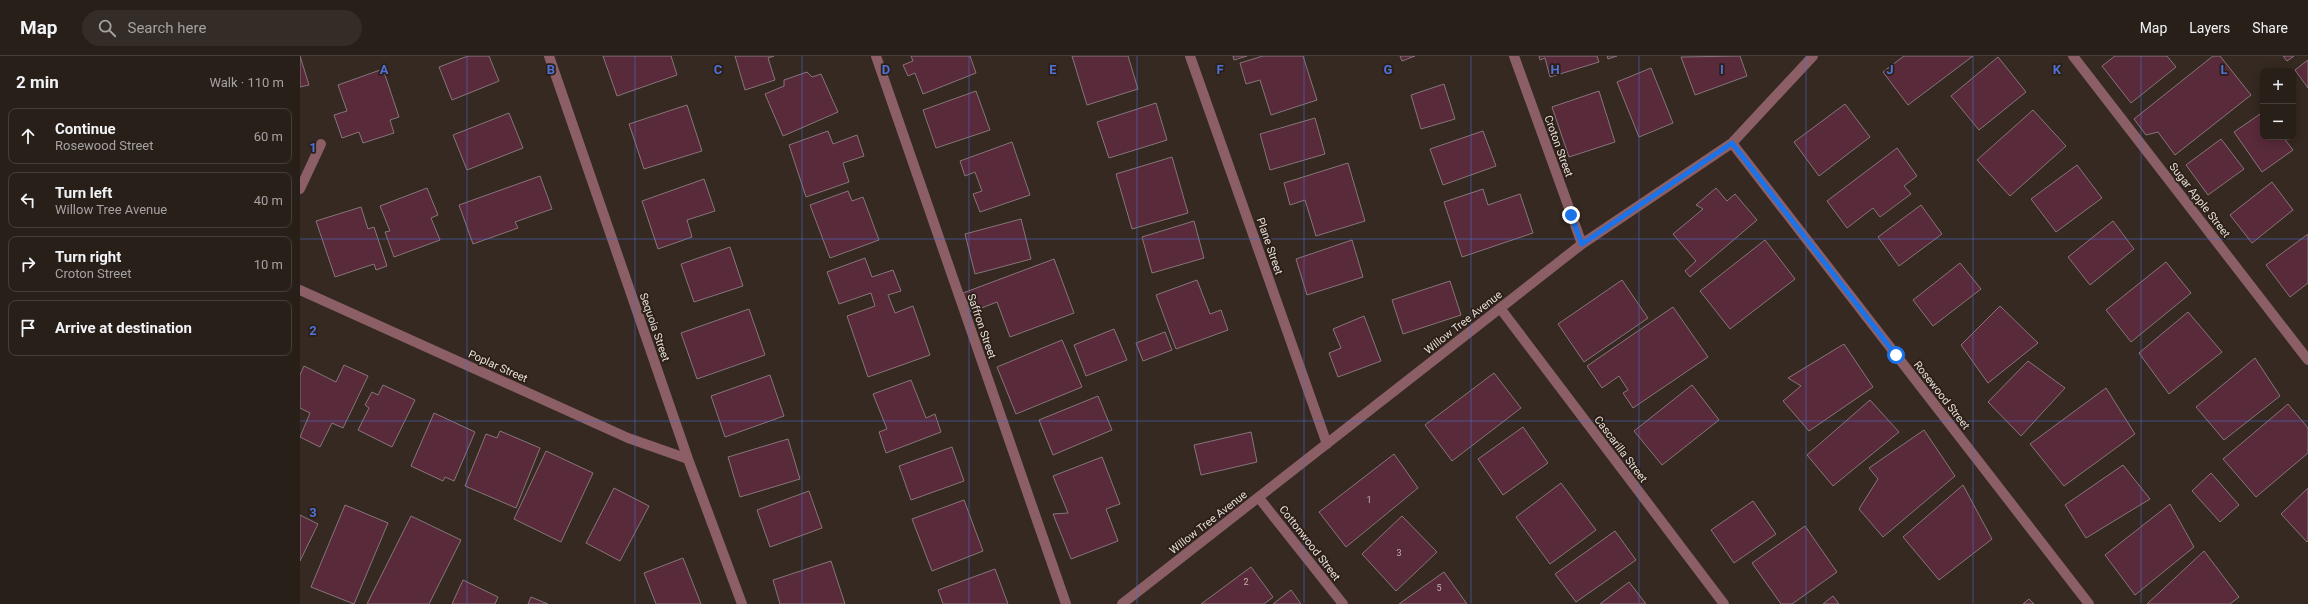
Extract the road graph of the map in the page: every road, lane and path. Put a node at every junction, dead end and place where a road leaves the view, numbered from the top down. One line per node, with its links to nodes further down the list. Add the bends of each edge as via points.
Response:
1 (550, 56): 15 (street, Sequoia Street)
2 (876, 56): 18 (street, Saffron Street)
3 (1190, 56): 14 (street, Plane Street)
4 (1514, 56): 10 (street, Croton Street)
5 (1812, 56): 7 (street, Willow Tree Avenue)
6 (2073, 56): 13 (street, Sugar Apple Street)
7 (1732, 143): 10 (street, Willow Tree Avenue); 22 (street, Rosewood Street)
8 (322, 144): 9 (street)
9 (300, 189)
10 (1582, 244): 12 (street, Willow Tree Avenue)
11 (300, 290): 15 (street, Poplar Street, via 628,438)
12 (1500, 308): 14 (street, Willow Tree Avenue); 21 (street, Cascarilla Street)
13 (2308, 360)
14 (1327, 444): 16 (street, Willow Tree Avenue)
15 (688, 459): 17 (street, Sequoia Street)
16 (1258, 498): 19 (street, Willow Tree Avenue); 20 (street, Cottonwood Street)
17 (742, 604)
18 (1066, 604)
19 (1122, 604)
20 (1343, 604)
21 (1724, 604)
22 (2089, 604)

